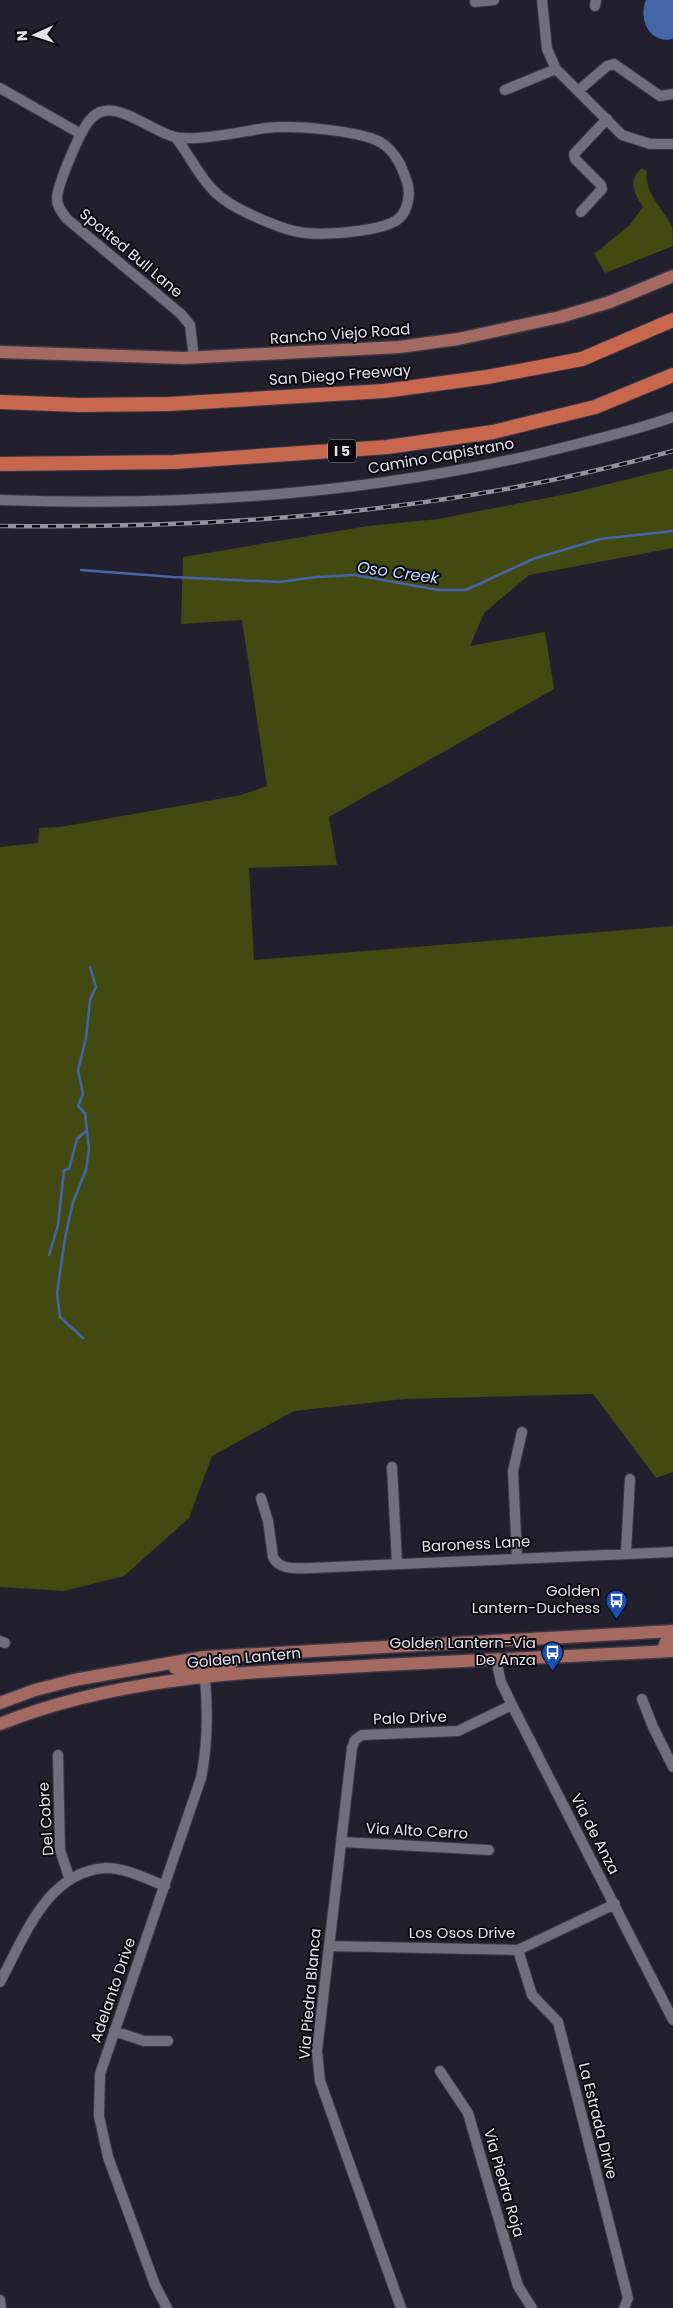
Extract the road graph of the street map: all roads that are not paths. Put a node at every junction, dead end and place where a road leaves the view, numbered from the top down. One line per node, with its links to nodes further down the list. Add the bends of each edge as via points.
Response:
1 (494, 0): 3 (street)
2 (542, 0): 4 (street, via 547,49)
3 (476, 2)
4 (556, 69): 6 (street); 7 (street)
5 (0, 88): 10 (street)
6 (505, 90)
7 (578, 91): 8 (street, via 611,64 660,96); 9 (street)
8 (673, 94)
9 (607, 119): 12 (street, via 622,135 650,144); 13 (street, via 574,154 602,189)
10 (81, 134): 11 (street, Spotted Bull Lane, via 88,121 107,110); 17 (street, Spotted Bull Lane, via 58,190 60,210 181,314 190,325)
11 (176, 138): 11 (street, Spotted Bull Lane, via 299,127 365,137 383,144 396,157 409,189 408,204 397,220 386,225 342,232 299,232 224,200 213,191)
12 (673, 144)
13 (581, 212)
14 (673, 276): 17 (main road, Rancho Viejo Road, via 576,312 458,339 336,352)
15 (673, 320): 19 (highway, San Diego Freeway, via 582,359 487,377 384,391 169,404)
16 (0, 352): 17 (main road, Rancho Viejo Road)
17 (194, 358)
18 (673, 375): 21 (highway, I 5, via 595,407 493,432 387,447 174,462)
19 (0, 402)
20 (673, 417): 22 (street, Camino Capistrano, via 614,435 490,464 331,489 100,503)
21 (0, 464)
22 (0, 500)
23 (522, 1432): 29 (street, via 513,1471)
24 (392, 1467): 30 (street)
25 (630, 1479): 27 (street)
26 (262, 1498): 30 (street, Baroness Lane, via 272,1557 280,1566 311,1568)
27 (626, 1552): 28 (street, Baroness Lane); 29 (street, Baroness Lane)
28 (673, 1552)
29 (517, 1558): 30 (street, Baroness Lane)
30 (397, 1563)
31 (673, 1631): 32 (main road, Golden Lantern)
32 (512, 1640): 34 (main road, Golden Lantern); 38 (main road, via 510,1648 502,1651)
33 (673, 1641): 37 (main road, via 666,1642)
34 (469, 1644): 36 (main road, Golden Lantern); 38 (main road, via 474,1652)
35 (673, 1651): 37 (main road, Golden Lantern)
36 (281, 1652): 39 (main road, Golden Lantern, via 204,1657); 40 (main road, via 260,1661 223,1663 211,1667)
37 (659, 1652): 38 (main road, Golden Lantern)
38 (496, 1660): 40 (main road, Golden Lantern, via 293,1670); 43 (street, Via de Anza, via 501,1682)
39 (125, 1671): 40 (main road, via 136,1673 188,1667); 42 (main road, Golden Lantern, via 34,1690)
40 (205, 1678): 44 (main road, Golden Lantern, via 98,1693); 51 (street, Adelanto Drive, via 208,1719 205,1758)
41 (642, 1699): 47 (street)
42 (0, 1703)
43 (512, 1705): 45 (street, Palo Drive, via 458,1731); 52 (street, Via de Anza)
44 (0, 1724)
45 (362, 1735): 48 (street, Via Piedra Blanca, via 352,1748)
46 (58, 1754): 50 (street, Del Cobre, via 60,1850)
47 (673, 1767)
48 (342, 1842): 49 (street, Via Alto Cerro); 53 (street, Via Piedra Blanca)
49 (490, 1850)
50 (70, 1880): 51 (street, via 87,1872 108,1868 130,1872); 55 (street, via 42,1906)
51 (165, 1886): 57 (street, Adelanto Drive)
52 (615, 1904): 54 (street, Los Osos Drive); 56 (street, Via de Anza)
53 (329, 1946): 54 (street, Los Osos Drive); 63 (street, Via Piedra Blanca, via 317,2051 320,2081)
54 (518, 1950): 65 (street, La Estrada Drive, via 532,1995 558,2022 628,2298)
55 (0, 1982)
56 (673, 2020)
57 (114, 2031): 58 (street, via 144,2041); 62 (street, Adelanto Drive, via 100,2074 98,2092 102,2137 152,2276)
58 (168, 2041)
59 (440, 2071): 64 (street, Via Piedra Roja, via 468,2113 518,2286)
60 (0, 2300): 61 (street)
61 (1, 2308)
62 (167, 2308)
63 (401, 2308)
64 (532, 2308)
65 (624, 2308)

